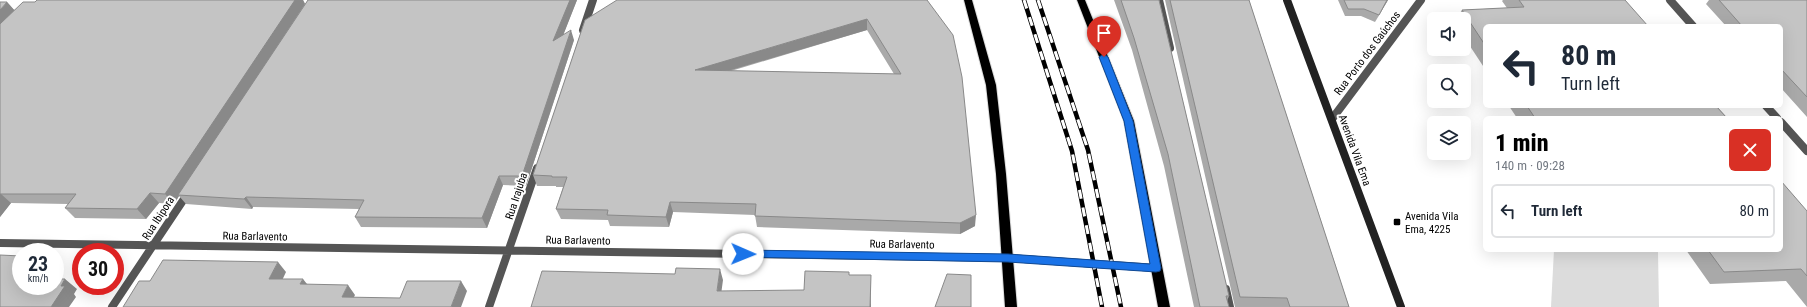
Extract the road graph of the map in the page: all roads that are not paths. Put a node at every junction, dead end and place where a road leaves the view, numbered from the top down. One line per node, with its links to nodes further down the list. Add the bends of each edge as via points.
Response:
1 (593, 0): 9 (street)
2 (968, 0): 21 (main road, via 991,85)
3 (1081, 0): 22 (main road, via 1129,121)
4 (1159, 0): 10 (street)
5 (1287, 0): 13 (main road, Avenida Vila Ema)
6 (1421, 0): 13 (street, Rua Porto dos Gaúchos)
7 (1670, 0): 8 (street)
8 (1691, 24)
9 (581, 37)
10 (1173, 58)
11 (1768, 108): 12 (street)
12 (1775, 116)
13 (1332, 119): 29 (main road, Avenida Vila Ema)
14 (1783, 124): 15 (street)
15 (1807, 151)
16 (539, 163): 20 (street, Rua Irajuba)
17 (192, 186): 19 (street, Rua Ibipora)
18 (0, 243): 19 (street, Rua Barlavento)
19 (152, 246): 20 (street, Rua Barlavento); 24 (street, Rua Ibipora)
20 (510, 251): 21 (street, Rua Barlavento); 25 (street, Rua Irajuba)
21 (1008, 258): 22 (street, Rua Barlavento); 26 (main road)
22 (1156, 268): 27 (main road)
23 (1223, 277): 28 (street)
24 (112, 307)
25 (489, 307)
26 (1010, 307)
27 (1164, 307)
28 (1230, 307)
29 (1401, 307)

